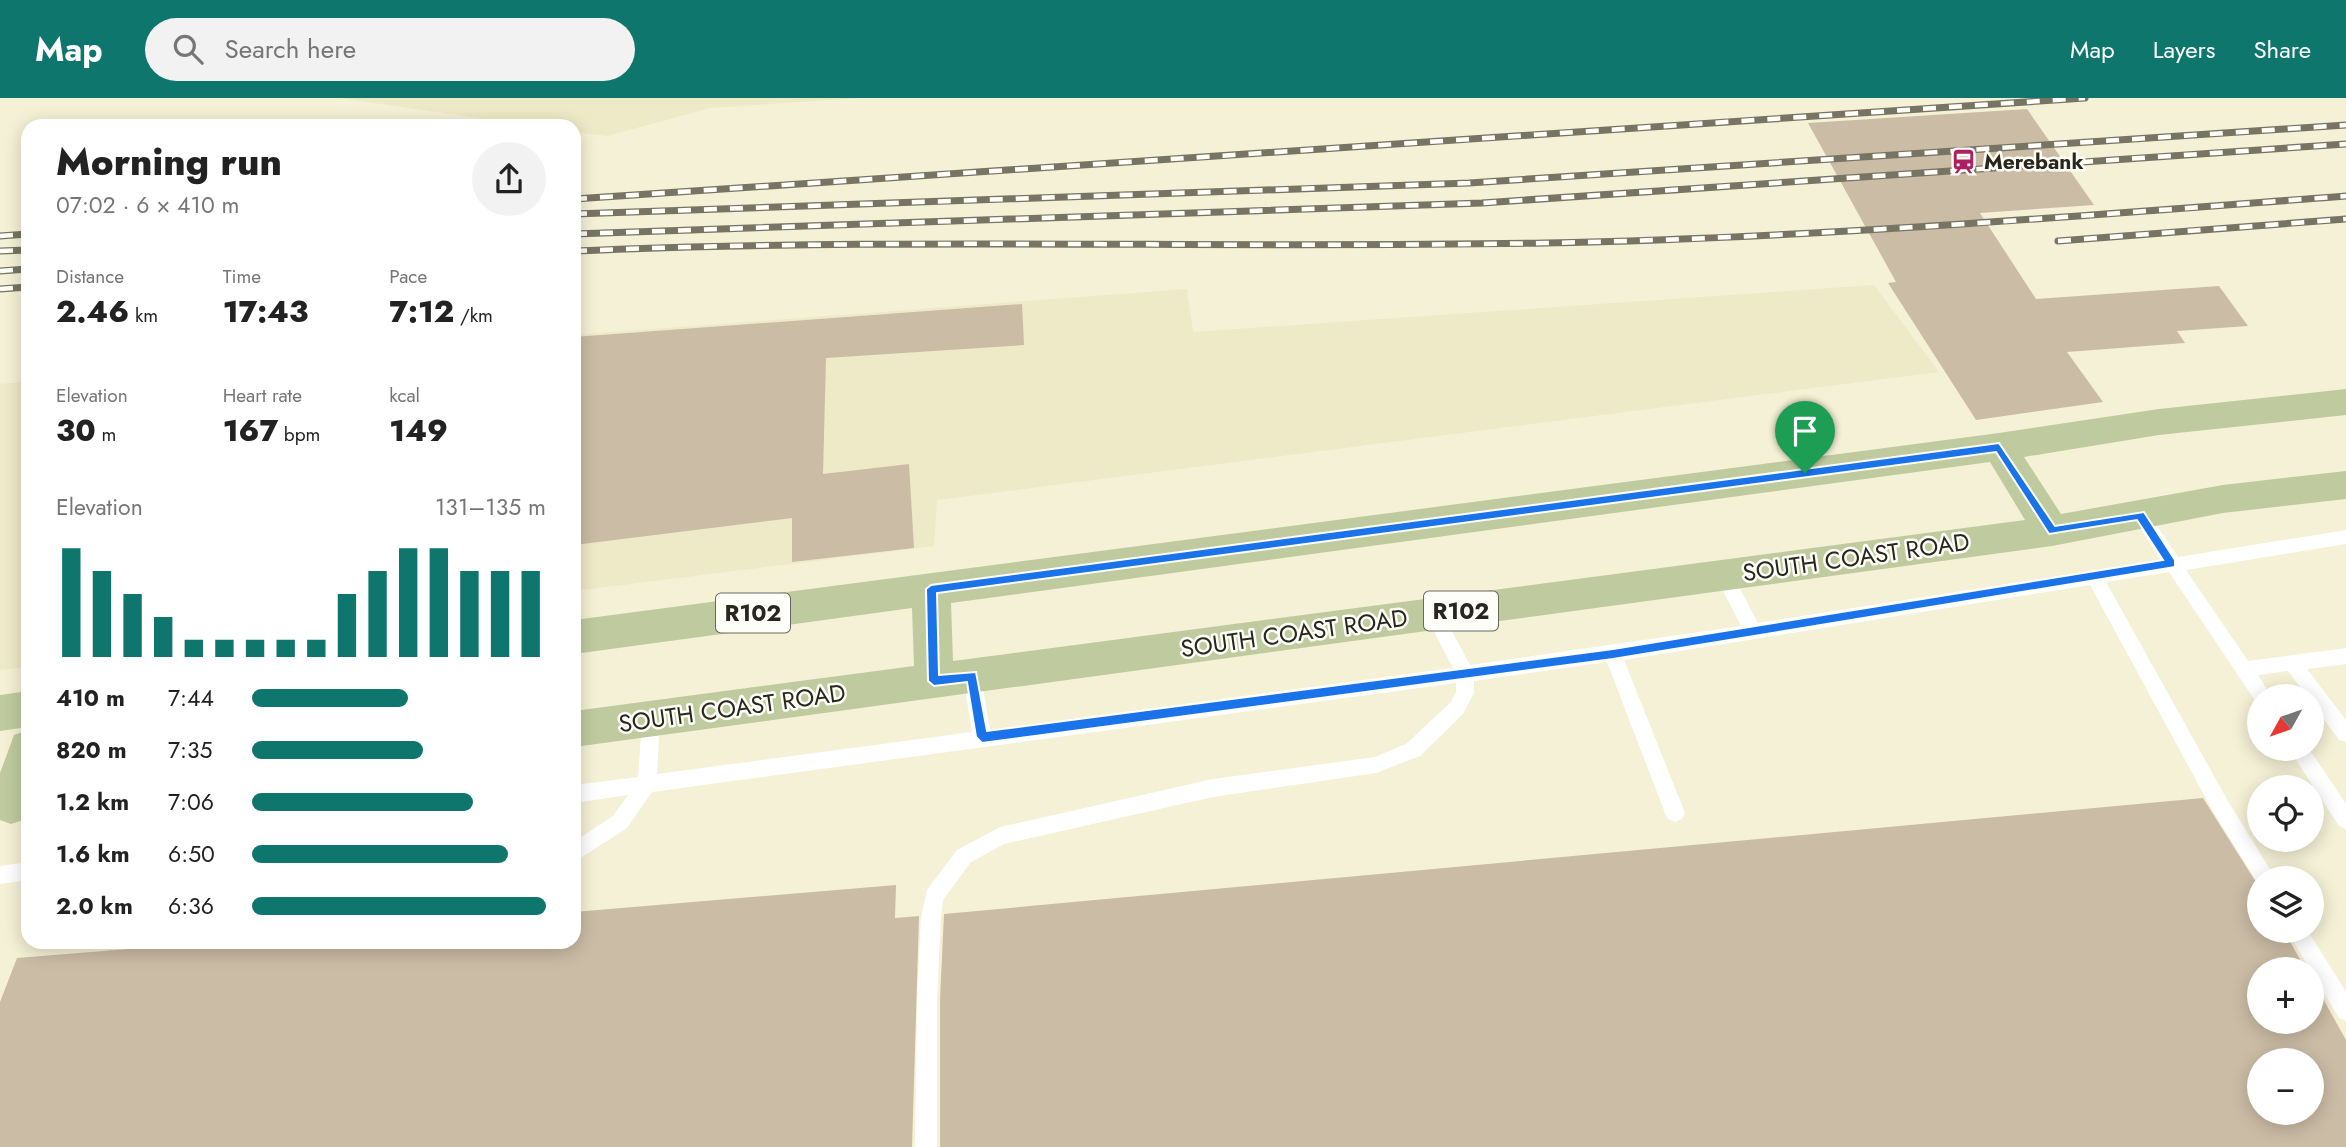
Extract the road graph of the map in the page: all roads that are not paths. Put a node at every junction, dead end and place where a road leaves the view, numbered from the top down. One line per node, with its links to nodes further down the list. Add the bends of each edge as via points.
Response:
1 (2346, 402): 2 (main road, R102, via 2159,422)
2 (1999, 447): 5 (main road); 10 (main road, R102)
3 (2346, 485): 4 (main road, SOUTH COAST ROAD / R102, via 2223,499)
4 (2140, 515): 5 (main road, SOUTH COAST ROAD / R102); 7 (lane)
5 (2052, 531): 8 (main road, SOUTH COAST ROAD / R102)
6 (2346, 537): 7 (lane)
7 (2171, 564): 9 (lane); 17 (lane)
8 (1724, 575): 11 (main road, SOUTH COAST ROAD / R102); 12 (lane)
9 (2094, 577): 12 (lane); 36 (lane)
10 (931, 589): 13 (main road, R102); 20 (main road)
11 (1434, 614): 18 (lane); 19 (main road, SOUTH COAST ROAD / R102)
12 (1754, 632): 14 (lane)
13 (581, 636)
14 (1613, 654): 18 (lane); 33 (lane)
15 (2346, 656): 16 (lane)
16 (2292, 663): 17 (lane); 26 (lane)
17 (2244, 669): 21 (lane)
18 (1465, 673): 27 (lane); 41 (lane, via 1465,693 1434,732 1413,750 1376,765 1213,788 1000,836 964,856 934,897 931,917)
19 (972, 676): 20 (main road, SOUTH COAST ROAD / R102); 27 (lane)
20 (934, 681): 24 (main road, SOUTH COAST ROAD / R102)
21 (2254, 684)
22 (21, 710): 23 (main road)
23 (0, 713)
24 (650, 719): 25 (main road, SOUTH COAST ROAD / R102); 30 (lane)
25 (581, 728)
26 (2346, 734)
27 (982, 737): 30 (lane)
28 (2306, 761): 34 (lane)
29 (21, 775): 32 (main road)
30 (647, 784): 31 (lane); 35 (lane, via 620,822)
31 (581, 793)
32 (13, 805)
33 (1675, 813)
34 (2346, 820)
35 (581, 848)
36 (2257, 866)
37 (21, 873): 38 (lane)
38 (0, 875)
39 (2304, 943): 40 (lane)
40 (2346, 1011)
41 (926, 1147)

